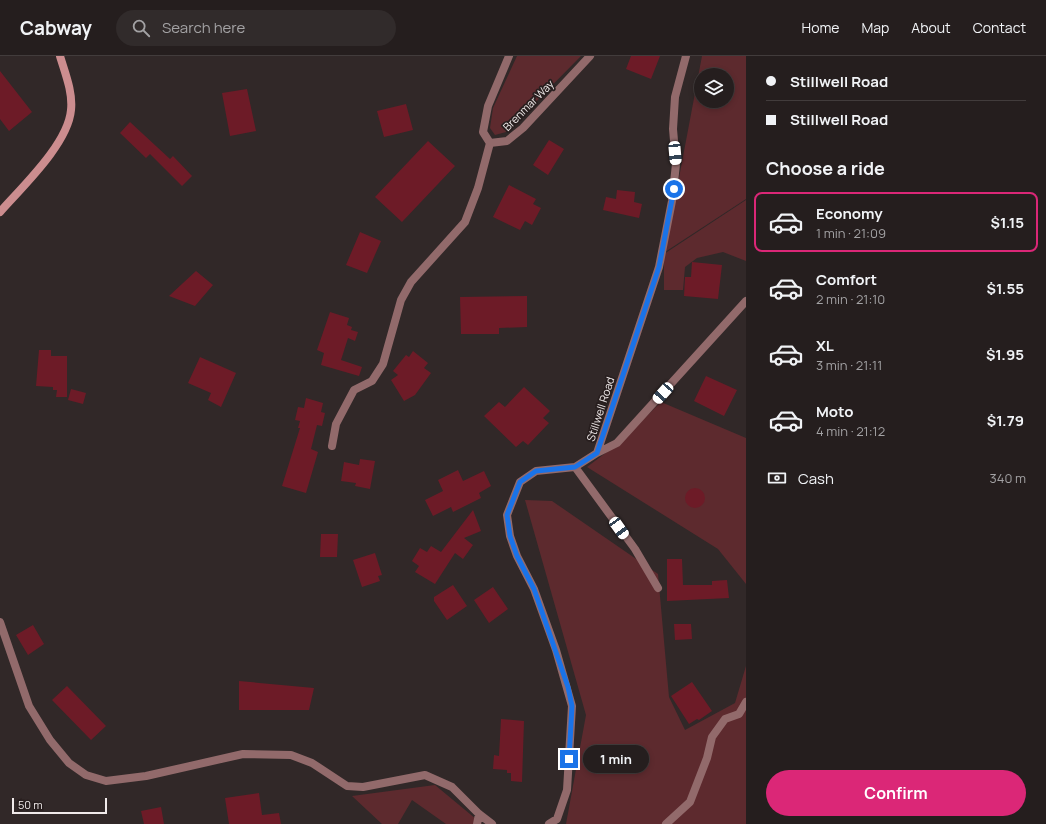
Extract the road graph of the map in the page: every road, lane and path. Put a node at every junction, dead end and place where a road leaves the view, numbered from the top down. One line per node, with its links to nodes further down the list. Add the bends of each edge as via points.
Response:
1 (60, 56): 6 (street, via 68,81 71,110 64,132 48,158)
2 (509, 56): 5 (street, Brenmar Way, via 488,106 483,132)
3 (590, 56): 5 (street, Brenmar Way, via 523,128 507,141)
4 (686, 56): 9 (street, Stillwell Road, via 675,97 673,129 676,164 672,201 659,267)
5 (490, 143): 8 (street, via 478,188 465,222 411,282 401,300 383,364 372,381 354,390 336,424)
6 (0, 212)
7 (746, 301): 9 (street, via 618,443)
8 (332, 446)
9 (597, 453): 10 (street, Stillwell Road)
10 (575, 467): 11 (street, via 635,549); 17 (street, Stillwell Road, via 536,471 520,482 507,515 510,536 534,589 556,650 572,706 567,790 557,819)
11 (658, 588)
12 (0, 622): 14 (street, via 29,706 64,758 86,775 106,781 146,776 243,754 291,755 312,763 347,786 363,787 425,775 452,787)
13 (746, 702): 18 (street, via 739,714 725,719 712,737 690,802)
14 (479, 814): 15 (street); 16 (street)
15 (477, 824)
16 (492, 824)
17 (549, 824)
18 (666, 824)

